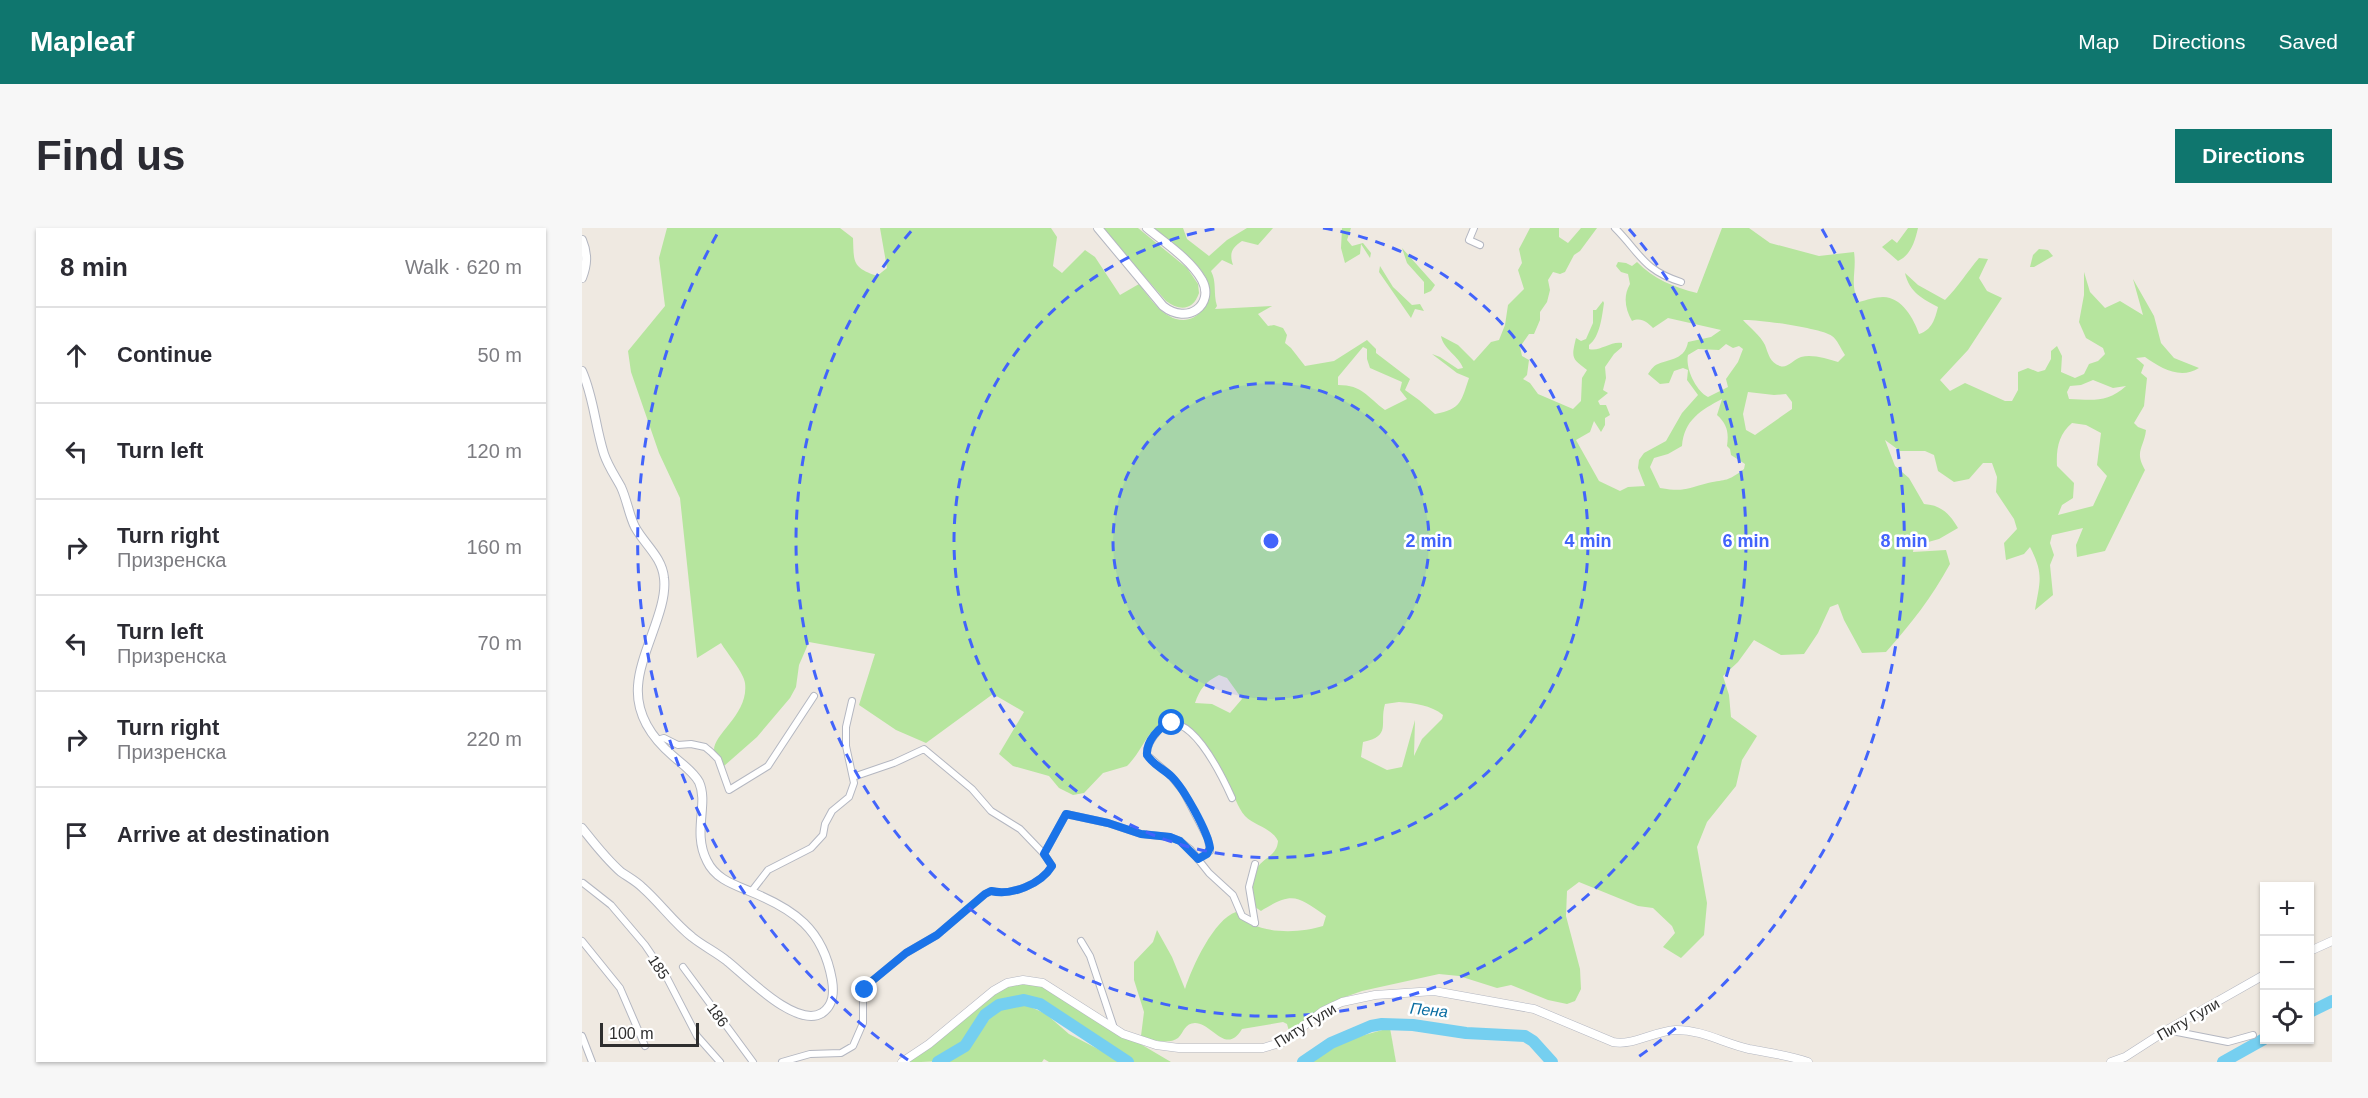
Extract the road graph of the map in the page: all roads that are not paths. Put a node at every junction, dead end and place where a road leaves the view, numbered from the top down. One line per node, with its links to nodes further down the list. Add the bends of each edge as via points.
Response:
1 (1098, 228): 2 (main road, via 1163,306 1176,314 1193,312 1204,296 1201,279)
2 (1147, 228)
3 (1474, 228): 6 (street, via 1469,240)
4 (1615, 228): 8 (street, via 1649,267)
5 (582, 240): 7 (main road, via 587,262)
6 (1480, 245)
7 (582, 278)
8 (1681, 282)
9 (582, 371): 12 (main road, via 606,459 636,529 657,556 663,572 663,596 643,658 638,689 642,713)
10 (814, 696): 12 (street, via 768,766 729,790 718,759 705,747)
11 (852, 701): 13 (street, via 846,746)
12 (657, 740): 20 (main road, via 699,784 700,845 708,864 721,879)
13 (853, 777): 16 (street, via 924,748); 20 (street, via 849,797 828,817 819,840 768,870)
14 (1232, 798): 17 (street, via 1192,733 1172,723 1159,730 1147,748 1147,755 1177,782 1208,839 1209,851)
15 (582, 828): 20 (main road, via 682,928 724,958 756,988 796,1011 812,1015 823,1012 834,992 816,937 801,919)
16 (1044, 854): 17 (street, via 1066,814 1141,834 1170,837 1180,841); 35 (street, via 1052,866 1046,875 1017,890 985,894 937,935 906,953 872,981 865,990 863,1023 853,1046 841,1053 798,1056)
17 (1198, 859): 18 (street, via 1235,898 1242,916 1255,922 1249,887)
18 (1255, 864)
19 (583, 884): 33 (street, 185, via 611,905 639,938 666,976 697,1035)
20 (751, 892)
21 (582, 941): 31 (street, via 620,988)
22 (1081, 941): 27 (street, via 1090,956)
23 (2332, 941): 24 (street)
24 (2314, 949)
25 (683, 967): 34 (street, 186)
26 (2260, 978): 28 (street, Питу Гули)
27 (1114, 1029): 36 (street, Питу Гули, via 1042,983 1017,980 993,991); 37 (street, Питу Гули, via 1156,1045 1263,1048 1283,1042 1323,1011 1342,1002 1375,994 1434,991 1534,1009 1613,1042 1626,1043 1656,1033 1689,1030)
28 (2167, 1030): 29 (street, via 2228,1042); 38 (street, Питу Гули)
29 (2253, 1035)
30 (582, 1036): 32 (street)
31 (645, 1046)
32 (592, 1062)
33 (720, 1062)
34 (753, 1062)
35 (782, 1062)
36 (902, 1062)
37 (1808, 1062)
38 (2111, 1062)

